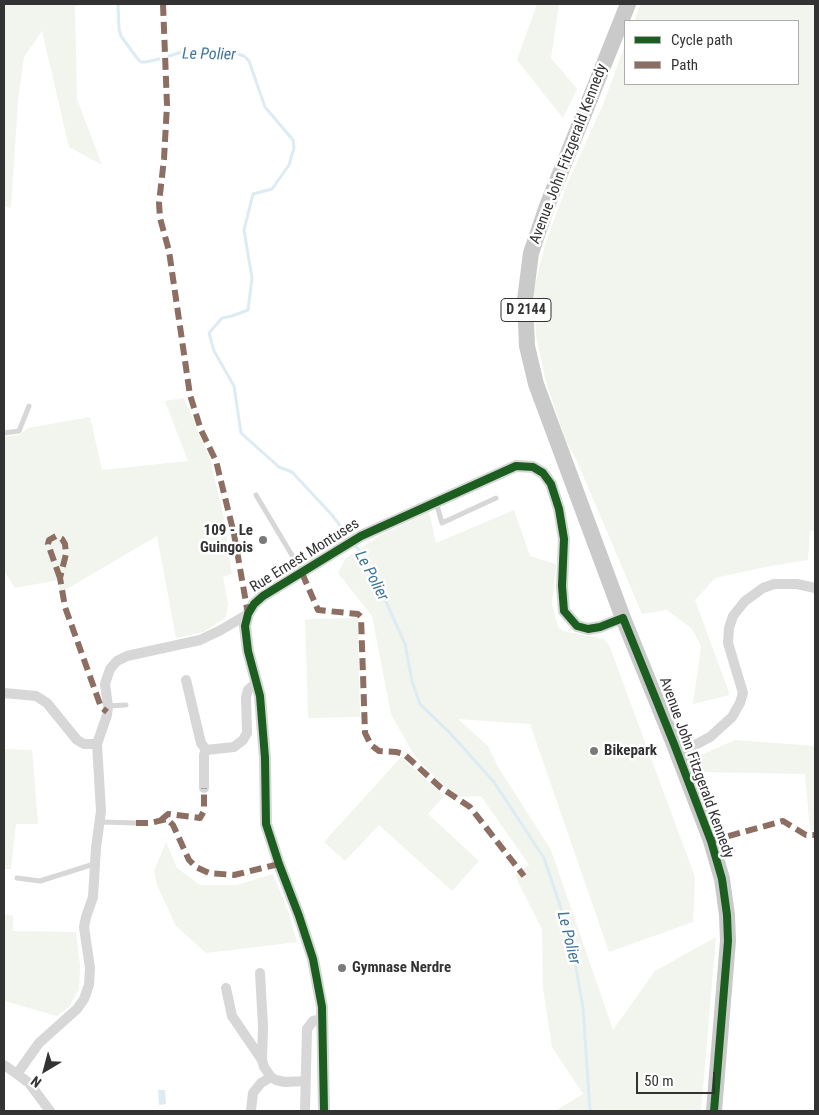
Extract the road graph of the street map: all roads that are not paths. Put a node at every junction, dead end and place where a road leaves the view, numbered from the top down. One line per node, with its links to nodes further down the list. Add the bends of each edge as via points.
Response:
1 (628, 4): 10 (main road, Avenue John Fitzgerald Kennedy / D 2144, via 547,206 531,252 525,300 527,346 536,384)
2 (29, 406): 3 (lane, via 19,431)
3 (4, 432)
4 (256, 495): 7 (lane)
5 (496, 498): 6 (lane, via 442,523)
6 (436, 502): 7 (street, Rue Ernest Montuses, via 361,536); 10 (street, Rue Ernest Montuses, via 516,466 533,467 543,473 551,484 560,509 564,539 564,611 577,626 588,629)
7 (302, 572): 9 (street, Rue Ernest Montuses, via 263,596)
8 (815, 588): 18 (street, via 774,584 745,601 733,616 728,643 743,693 740,704 732,718 693,746)
9 (248, 614): 12 (street, Rue Ernest Montuses, via 245,626); 15 (street, via 200,640 117,661 110,669 105,684)
10 (623, 618): 18 (main road, Avenue John Fitzgerald Kennedy / D 2144)
11 (186, 680): 17 (street, via 201,743)
12 (256, 682): 17 (street, via 246,697 247,733 243,740 234,747); 26 (street, Rue Ernest Montuses, via 265,758 266,824 313,959)
13 (4, 693): 16 (street, via 36,696 47,703 77,740 84,744)
14 (126, 704): 15 (lane)
15 (108, 706): 16 (street)
16 (97, 744): 20 (street)
17 (206, 750): 19 (street)
18 (684, 771): 36 (main road, Avenue John Fitzgerald Kennedy / D 2144, via 711,841 722,879 727,915 727,961)
19 (204, 788)
20 (100, 822): 21 (lane); 22 (street)
21 (136, 823)
22 (95, 864): 23 (lane, via 40,882); 29 (street, via 93,897 84,927 90,968 84,999 39,1043)
23 (17, 878)
24 (260, 973): 27 (street)
25 (226, 988): 27 (street, via 232,1016)
26 (322, 1019): 31 (street, via 313,1021 307,1029); 35 (street, Rue Ernest Montuses)
27 (262, 1060): 30 (street)
28 (4, 1065): 29 (street)
29 (17, 1074): 33 (street, via 29,1083)
30 (270, 1077): 31 (street, via 285,1082); 32 (street, via 253,1093)
31 (305, 1081): 34 (street)
32 (250, 1110)
33 (50, 1111)
34 (305, 1111)
35 (324, 1111)
36 (714, 1111)

